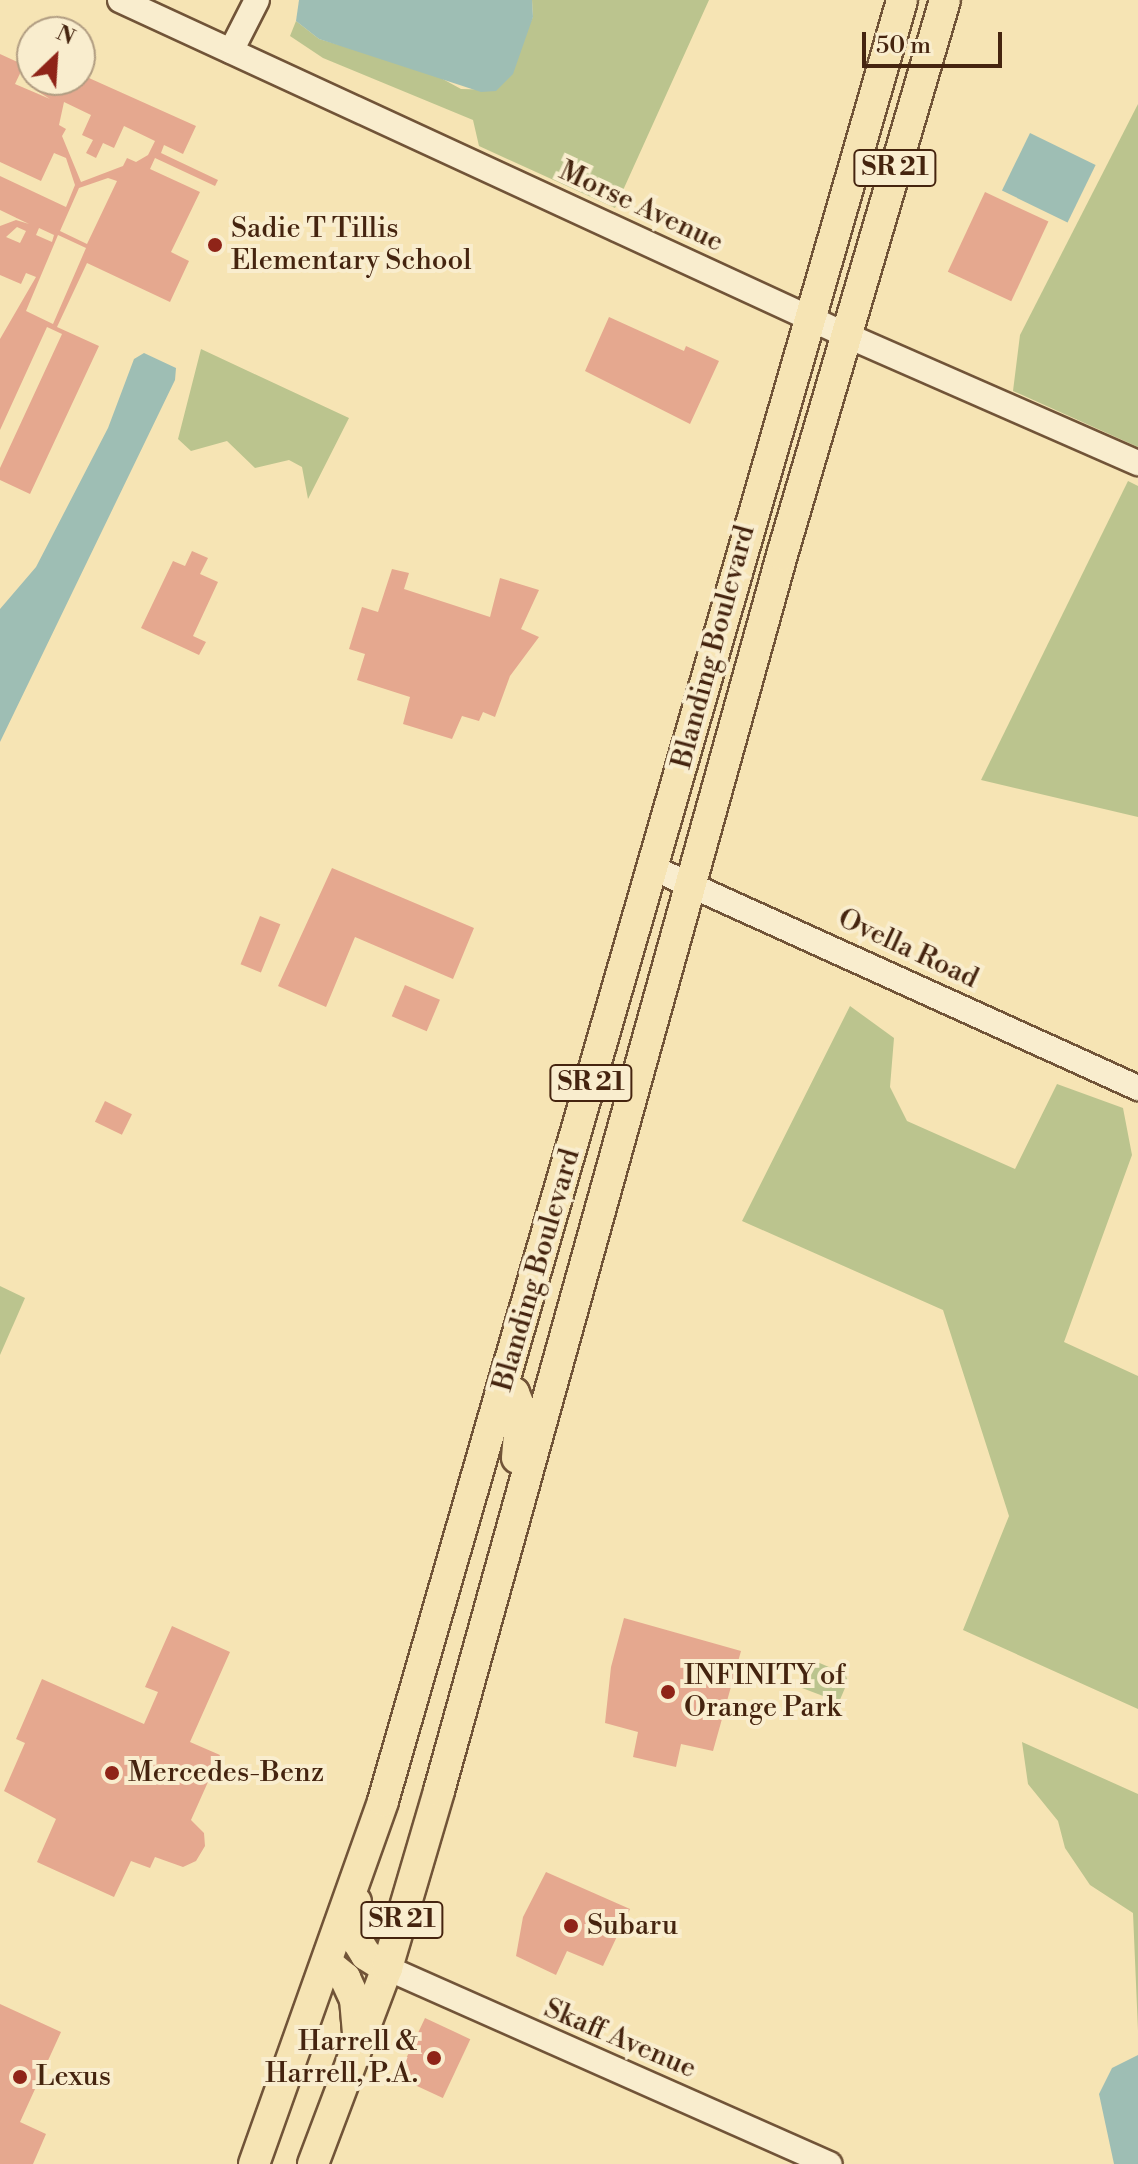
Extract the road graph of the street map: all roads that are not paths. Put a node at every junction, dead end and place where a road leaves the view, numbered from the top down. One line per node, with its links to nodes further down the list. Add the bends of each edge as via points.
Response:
1 (120, 0): 5 (street, Morse Avenue)
2 (257, 0): 5 (street)
3 (902, 0): 6 (main road, Blanding Boulevard / SR 21)
4 (945, 0): 7 (main road, Blanding Boulevard / SR 21)
5 (231, 51): 6 (street, Morse Avenue)
6 (809, 318): 7 (street, Morse Avenue); 9 (main road, Blanding Boulevard / SR 21)
7 (846, 335): 8 (street, Morse Avenue); 10 (main road, Blanding Boulevard / SR 21)
8 (1138, 463)
9 (749, 520): 10 (main road, via 759,558 753,591); 11 (main road, Blanding Boulevard / SR 21)
10 (767, 613): 12 (main road, Blanding Boulevard / SR 21)
11 (653, 868): 12 (street, Ovella Road); 14 (main road, Blanding Boulevard / SR 21)
12 (691, 885): 13 (street, Ovella Road); 15 (main road, Blanding Boulevard / SR 21)
13 (1138, 1088)
14 (503, 1386): 15 (main road, via 518,1401 521,1436 478,1598); 16 (main road, Blanding Boulevard / SR 21)
15 (478, 1654): 18 (main road, Blanding Boulevard / SR 21)
16 (355, 1888): 17 (main road, Blanding Boulevard / SR 21); 18 (main road, via 358,1942 366,1955)
17 (329, 1965): 19 (main road, via 345,1978 355,1999); 20 (main road, Blanding Boulevard / SR 21)
18 (387, 1968): 19 (main road, Blanding Boulevard / SR 21); 22 (street, Skaff Avenue)
19 (358, 2046): 21 (main road, Blanding Boulevard / SR 21)
20 (254, 2164)
21 (313, 2164)
22 (830, 2164)

